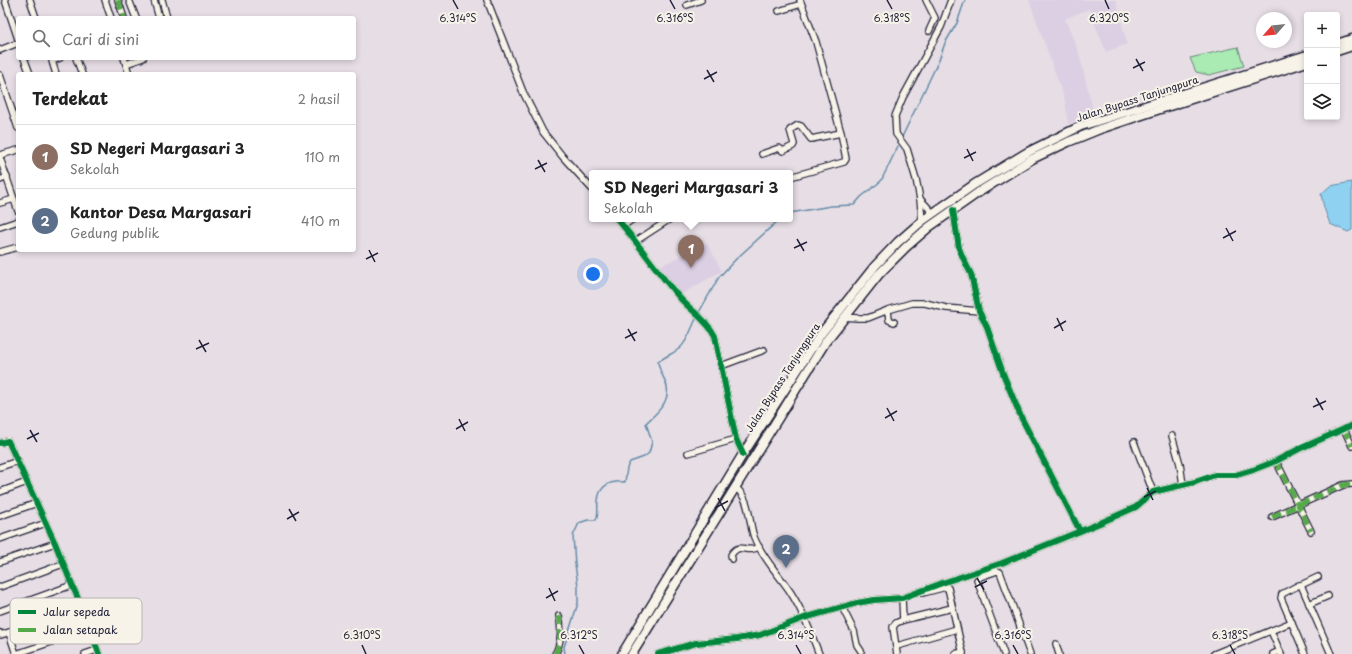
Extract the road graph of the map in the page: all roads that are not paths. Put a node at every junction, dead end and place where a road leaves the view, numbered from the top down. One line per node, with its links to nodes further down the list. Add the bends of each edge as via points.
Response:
1 (5, 0): 22 (street)
2 (30, 0): 15 (street)
3 (105, 0): 16 (street)
4 (118, 0): 17 (street)
5 (129, 0): 18 (street)
6 (154, 0): 19 (street)
7 (162, 0): 20 (street)
8 (487, 0): 48 (street, via 523,92 543,132)
9 (701, 0): 13 (street)
10 (926, 0): 21 (street, via 935,18)
11 (951, 0): 50 (street, via 941,27 902,97 895,116 896,134 909,154)
12 (801, 2): 14 (street); 41 (street, via 816,42)
13 (687, 5)
14 (779, 11)
15 (35, 16)
16 (110, 16)
17 (123, 16)
18 (135, 16)
19 (159, 16)
20 (166, 16)
21 (929, 31)
22 (16, 33)
23 (1352, 39): 24 (highway)
24 (1340, 43)
25 (16, 44): 27 (street)
26 (1352, 46): 28 (highway)
27 (0, 50)
28 (1340, 50)
29 (1304, 56): 54 (highway, Jalan Bypass Tanjungpura, via 1081,126 1028,152 975,184)
30 (25, 60): 35 (street)
31 (51, 60): 36 (street)
32 (77, 60): 37 (street)
33 (125, 61): 38 (street)
34 (1304, 63): 53 (highway, Jalan Bypass Tanjungpura, via 1100,129 1032,159)
35 (29, 72)
36 (55, 72)
37 (81, 72)
38 (128, 72)
39 (0, 75): 40 (street)
40 (16, 122)
41 (841, 133): 43 (street, via 813,140 798,125 790,130 793,146 783,151 779,148); 45 (street, via 845,161)
42 (16, 151): 44 (street)
43 (762, 154)
44 (0, 157): 46 (street)
45 (793, 176)
46 (7, 177): 47 (street); 49 (street)
47 (0, 180)
48 (589, 186)
49 (14, 199): 51 (street); 52 (street)
50 (920, 200): 54 (street); 55 (street)
51 (0, 203)
52 (16, 206)
53 (953, 210): 66 (street, via 959,248 971,274); 67 (highway, Jalan Bypass Tanjungpura, via 906,247 879,274)
54 (933, 214): 55 (highway, Jalan Bypass Tanjungpura)
55 (922, 221): 79 (highway, Jalan Bypass Tanjungpura, via 875,266 820,335)
56 (16, 222): 61 (street)
57 (620, 222): 60 (street)
58 (629, 222): 60 (street)
59 (665, 222): 62 (street)
60 (623, 226): 62 (street)
61 (0, 227)
62 (636, 241): 70 (street, via 674,291 710,327 715,336)
63 (16, 248): 64 (street)
64 (0, 252)
65 (888, 310): 66 (street, via 912,303 925,303); 67 (street, via 868,318); 68 (street, via 889,320)
66 (979, 311): 94 (street, via 1021,417)
67 (844, 317): 86 (highway, Jalan Bypass Tanjungpura, via 826,341)
68 (894, 322)
69 (764, 350): 70 (street)
70 (721, 366): 74 (street)
71 (1352, 425): 72 (street)
72 (1344, 429): 77 (street); 81 (street)
73 (1172, 436): 85 (street)
74 (736, 439): 78 (street); 79 (street)
75 (1134, 442): 88 (street)
76 (0, 443): 80 (street, via 8,441)
77 (1352, 446)
78 (688, 453)
79 (743, 454): 134 (highway, Jalan Bypass Tanjungpura)
80 (18, 461): 82 (street); 83 (street)
81 (1276, 461): 85 (street, via 1236,475 1216,475); 90 (street)
82 (0, 467)
83 (27, 482): 87 (street); 89 (street)
84 (1352, 484): 90 (street, via 1343,485)
85 (1183, 485): 88 (street)
86 (736, 487): 98 (street, via 747,502 752,530); 135 (highway, Jalan Bypass Tanjungpura)
87 (0, 492)
88 (1154, 492): 94 (street, via 1132,509)
89 (37, 503): 91 (street); 93 (street)
90 (1298, 505): 92 (street); 95 (street)
91 (0, 516)
92 (1272, 517)
93 (46, 523): 96 (street); 97 (street)
94 (1080, 530): 109 (street, via 1002,563)
95 (1311, 532)
96 (0, 539)
97 (55, 543): 100 (street); 101 (street)
98 (759, 547): 99 (street, via 736,549); 116 (street, via 791,593)
99 (732, 559)
100 (0, 562)
101 (63, 564): 103 (street); 105 (street)
102 (1318, 577): 104 (street)
103 (72, 585): 107 (street); 108 (street)
104 (1301, 585): 110 (street); 118 (street, via 1282,594 1280,598)
105 (0, 587)
106 (1328, 596): 110 (street)
107 (36, 598)
108 (78, 598)
109 (902, 598): 112 (street, via 874,600); 113 (street, via 947,587); 117 (street)
110 (1309, 604): 146 (street)
111 (10, 607): 114 (street)
112 (842, 607): 116 (street); 128 (street)
113 (952, 608): 117 (street); 119 (street)
114 (0, 611)
115 (559, 616): 133 (street, via 559,645)
116 (804, 618): 136 (street, via 748,638 696,643); 137 (street)
117 (903, 620): 127 (street, via 893,627)
118 (1292, 622): 120 (street); 145 (street)
119 (957, 629): 127 (street); 130 (street)
120 (1271, 631): 131 (street); 143 (street)
121 (0, 633): 122 (street)
122 (8, 633): 123 (street)
123 (10, 638)
124 (12, 644): 125 (street, via 16,654)
125 (46, 644)
126 (1056, 644): 142 (street)
127 (896, 646): 138 (street)
128 (860, 651)
129 (98, 652): 132 (street)
130 (963, 653): 139 (street)
131 (1280, 653): 144 (street)
132 (85, 654)
133 (556, 654)
134 (622, 654)
135 (632, 654)
136 (658, 654)
137 (819, 654)
138 (897, 654)
139 (955, 654)
140 (1004, 654): 141 (street, via 977,580 997,570 1000,572)
141 (1030, 654)
142 (1059, 654)
143 (1214, 654)
144 (1273, 654)
145 (1305, 654)
146 (1331, 654)

